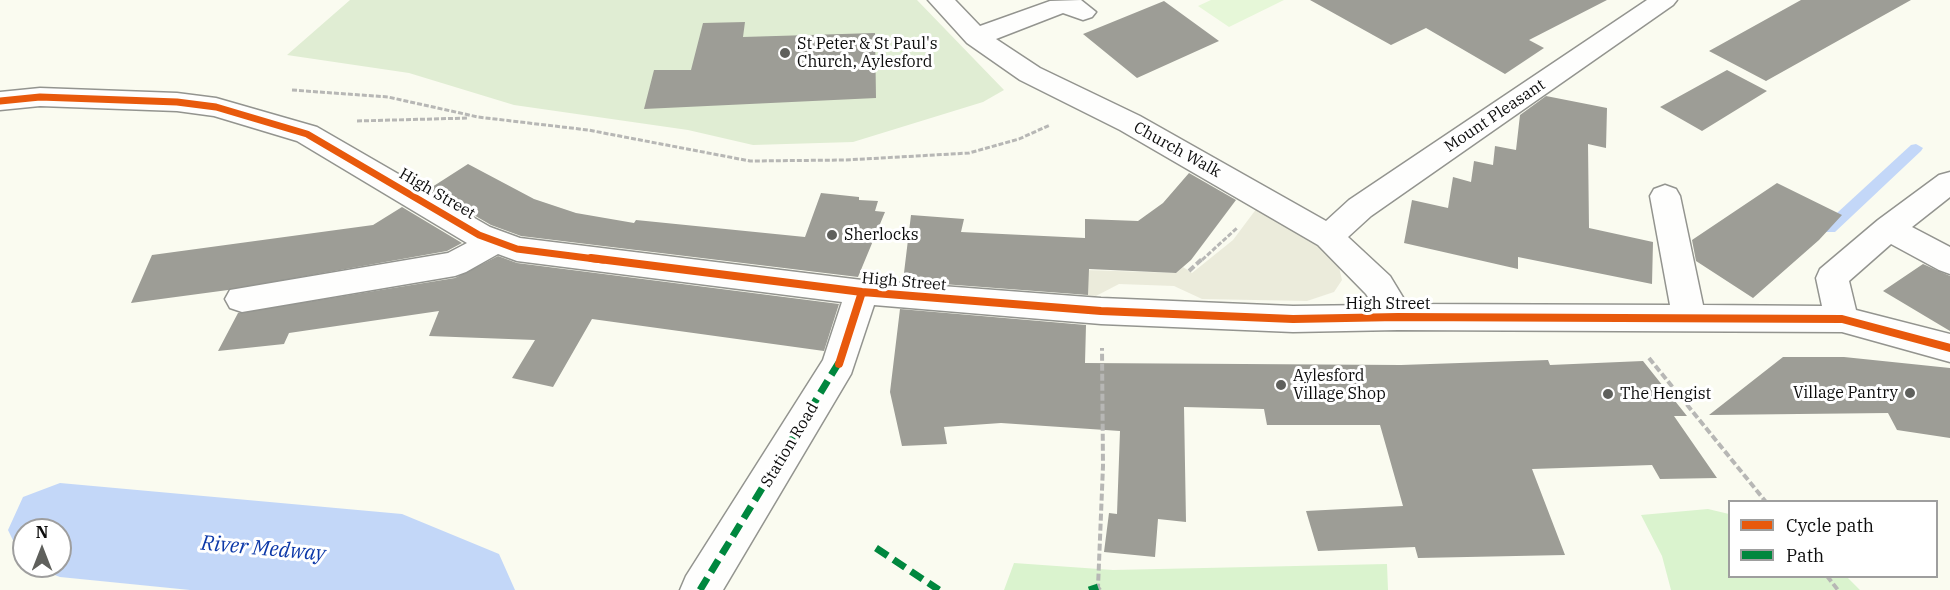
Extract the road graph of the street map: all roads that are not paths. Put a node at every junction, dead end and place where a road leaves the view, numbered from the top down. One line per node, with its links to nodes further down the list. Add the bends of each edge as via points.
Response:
1 (941, 0): 4 (street, Church Walk)
2 (1664, 0): 9 (street, Mount Pleasant, via 1360,208)
3 (1083, 6): 4 (street, via 1059,6)
4 (976, 37): 9 (street, Church Walk, via 1030,74 1084,100)
5 (0, 101): 10 (street, High Street, via 40,97 216,107 306,134 479,235)
6 (1950, 182): 8 (street)
7 (1665, 196): 15 (street)
8 (1889, 228): 11 (street); 16 (street, via 1832,278)
9 (1329, 237): 14 (street, Church Walk, via 1378,285)
10 (496, 241): 12 (street, High Street, via 517,249); 13 (street, via 455,264)
11 (1950, 262)
12 (862, 292): 14 (street, High Street, via 1101,311 1293,319); 18 (street, Station Road, via 839,364)
13 (242, 300)
14 (1398, 317): 15 (street, High Street)
15 (1689, 318): 16 (street, High Street)
16 (1842, 319): 17 (street, High Street)
17 (1950, 348)
18 (700, 590)

